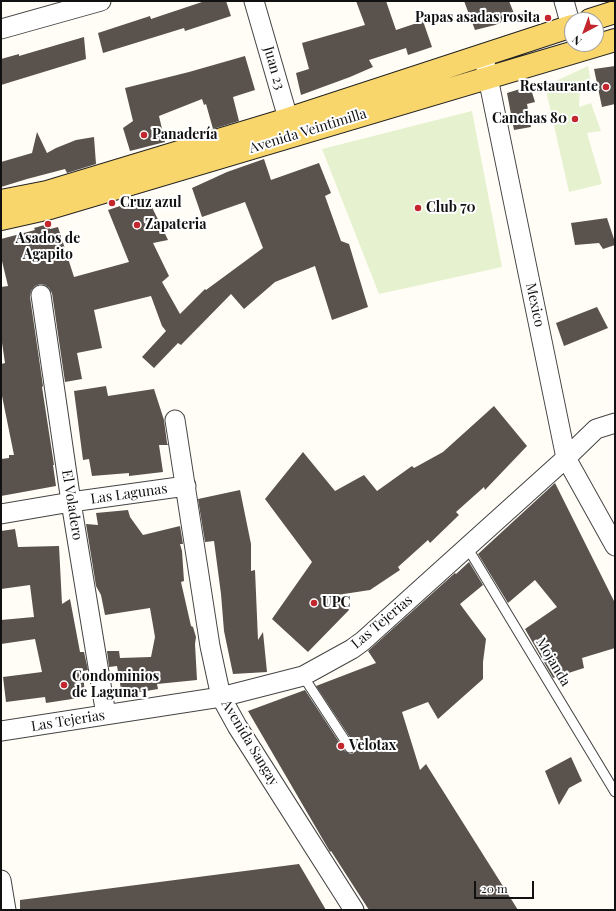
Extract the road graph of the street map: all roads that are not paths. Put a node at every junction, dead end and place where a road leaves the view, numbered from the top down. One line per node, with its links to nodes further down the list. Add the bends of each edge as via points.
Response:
1 (101, 1): 8 (street)
2 (254, 1): 12 (street, Juan 23)
3 (564, 1): 4 (street)
4 (571, 12)
5 (615, 12): 6 (main road, Avenida Veintimilla)
6 (604, 16)
7 (564, 28): 10 (main road, Avenida Veintimilla)
8 (1, 29)
9 (615, 40): 11 (main road, Avenida Veintimilla)
10 (483, 54): 11 (street, Mexico); 12 (main road, Avenida Veintimilla)
11 (488, 78): 12 (main road, Avenida Veintimilla); 18 (street, Mexico)
12 (291, 127): 13 (main road, Avenida Veintimilla, via 47,192); 14 (main road, Avenida Veintimilla, via 50,208)
13 (1, 201)
14 (1, 219)
15 (41, 295): 20 (street, El Voladero)
16 (175, 420): 19 (street, Avenida Sangay)
17 (615, 423): 18 (street, Las Tejerias, via 596,429)
18 (566, 458): 22 (street, Mexico); 23 (street, Las Tejerias)
19 (186, 486): 20 (street, Las Lagunas); 25 (street, Avenida Sangay, via 210,646)
20 (71, 502): 21 (street, Las Lagunas); 26 (street, El Voladero)
21 (1, 514)
22 (615, 546)
23 (467, 547): 24 (street, Las Tejerias, via 363,641); 29 (lane, Mojanda)
24 (303, 676): 25 (street, Las Tejerias); 28 (lane)
25 (221, 697): 26 (street, Las Tejerias); 32 (street, Avenida Sangay)
26 (106, 715): 27 (street, Las Tejerias)
27 (1, 731)
28 (350, 748)
29 (615, 792)
30 (1, 880): 31 (street)
31 (6, 910)
32 (354, 910)

